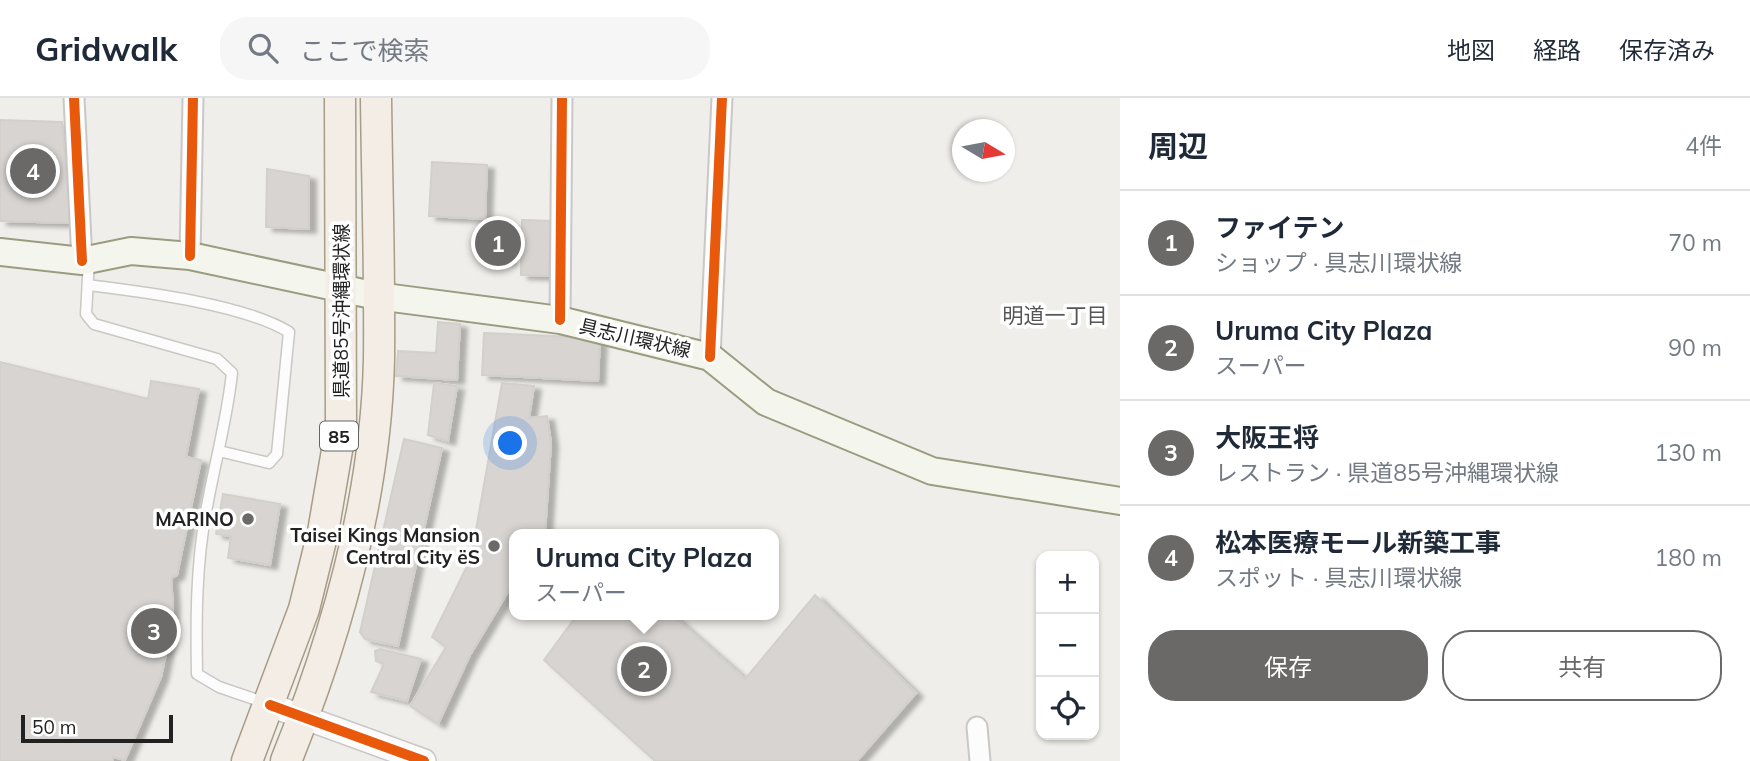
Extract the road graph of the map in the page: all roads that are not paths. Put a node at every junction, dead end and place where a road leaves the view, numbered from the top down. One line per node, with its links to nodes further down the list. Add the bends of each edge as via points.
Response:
1 (74, 98): 9 (street)
2 (194, 98): 8 (street)
3 (340, 98): 10 (main road, 県道85号沖縄環状線 / 85)
4 (376, 98): 11 (main road, 県道85号沖縄環状線 / 85)
5 (562, 98): 12 (street)
6 (722, 98): 13 (street)
7 (0, 252): 9 (main road, 具志川環状線)
8 (190, 257): 9 (main road, 具志川環状線, via 131,251); 10 (main road, 具志川環状線)
9 (86, 268): 14 (lane, via 86,314 94,324 217,359 232,373); 14 (lane, via 144,292 269,320 289,332 277,453 269,463)
10 (343, 289): 11 (main road, 具志川環状線); 16 (main road, 県道85号沖縄環状線 / 85, via 341,427 323,532 304,609)
11 (377, 296): 12 (main road, 具志川環状線); 17 (main road, 県道85号沖縄環状線 / 85, via 379,359 367,478 340,598)
12 (560, 320): 13 (main road, 具志川環状線)
13 (710, 356): 15 (main road, 具志川環状線, via 766,402 932,471)
14 (219, 451): 16 (lane, via 205,515 196,623 197,674)
15 (1120, 501)
16 (270, 705): 17 (street); 19 (main road, 県道85号沖縄環状線 / 85)
17 (303, 717): 20 (main road, 県道85号沖縄環状線 / 85); 21 (street)
18 (977, 727): 22 (street)
19 (247, 761)
20 (286, 761)
21 (424, 761)
22 (980, 761)

